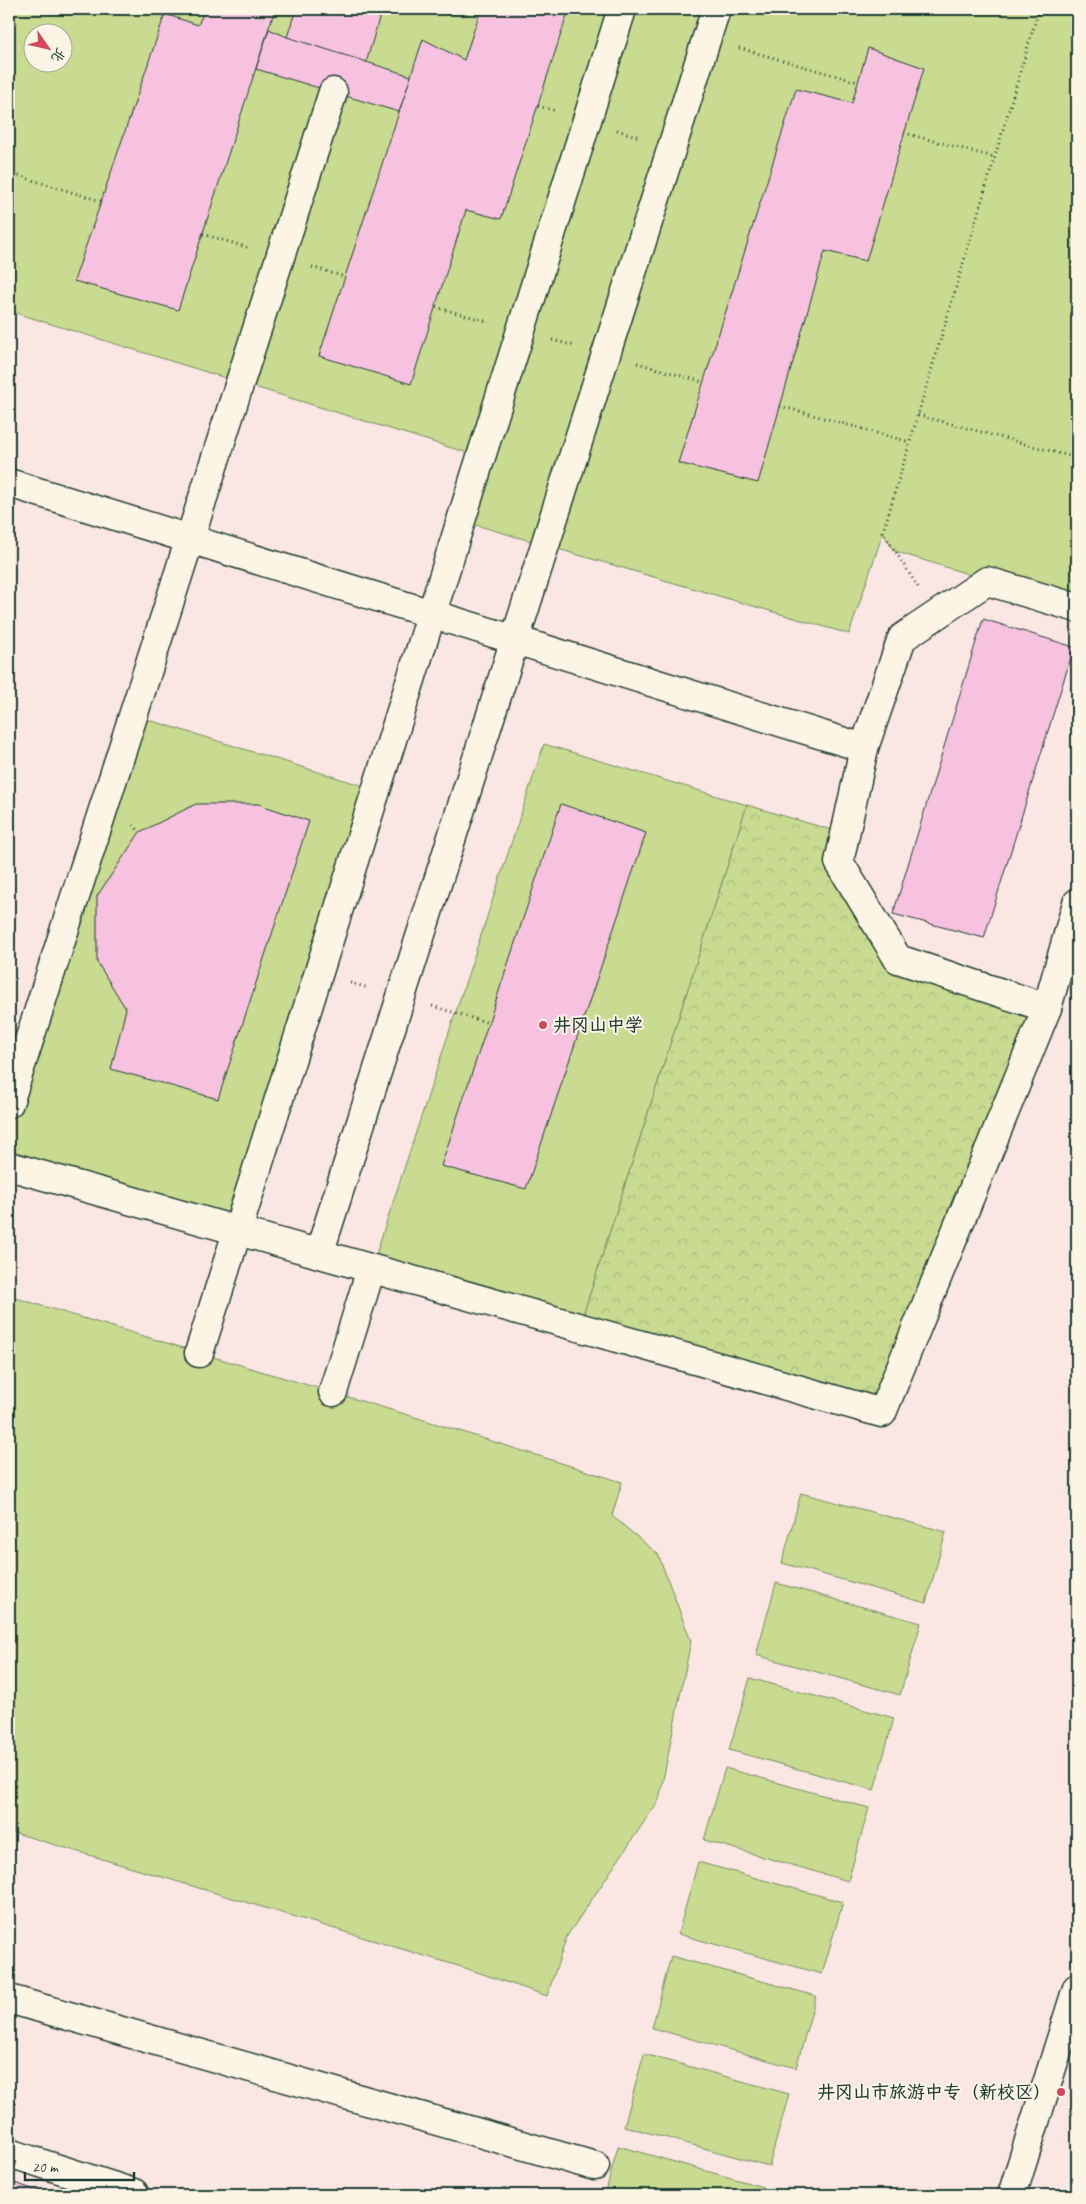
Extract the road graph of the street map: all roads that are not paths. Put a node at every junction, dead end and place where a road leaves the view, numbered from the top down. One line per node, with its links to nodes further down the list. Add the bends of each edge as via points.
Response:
1 (622, 9): 7 (street)
2 (716, 9): 8 (street)
3 (333, 92): 5 (street)
4 (9, 483): 5 (street)
5 (190, 539): 7 (street); 12 (street)
6 (1077, 608): 9 (street, via 987,581 902,638)
7 (432, 614): 8 (street); 14 (street)
8 (516, 639): 9 (street); 15 (street)
9 (864, 748): 11 (street, via 839,862 898,959)
10 (1077, 903): 11 (street)
11 (1047, 1008): 16 (street, via 882,1413)
12 (9, 1103)
13 (9, 1166): 14 (street)
14 (239, 1231): 15 (street); 17 (street)
15 (319, 1254): 16 (street)
16 (371, 1269): 18 (street)
17 (199, 1353)
18 (333, 1392)
19 (1077, 1988): 24 (street)
20 (9, 1999): 22 (street)
21 (9, 2153): 23 (street)
22 (595, 2166)
23 (133, 2195)
24 (1012, 2195)

